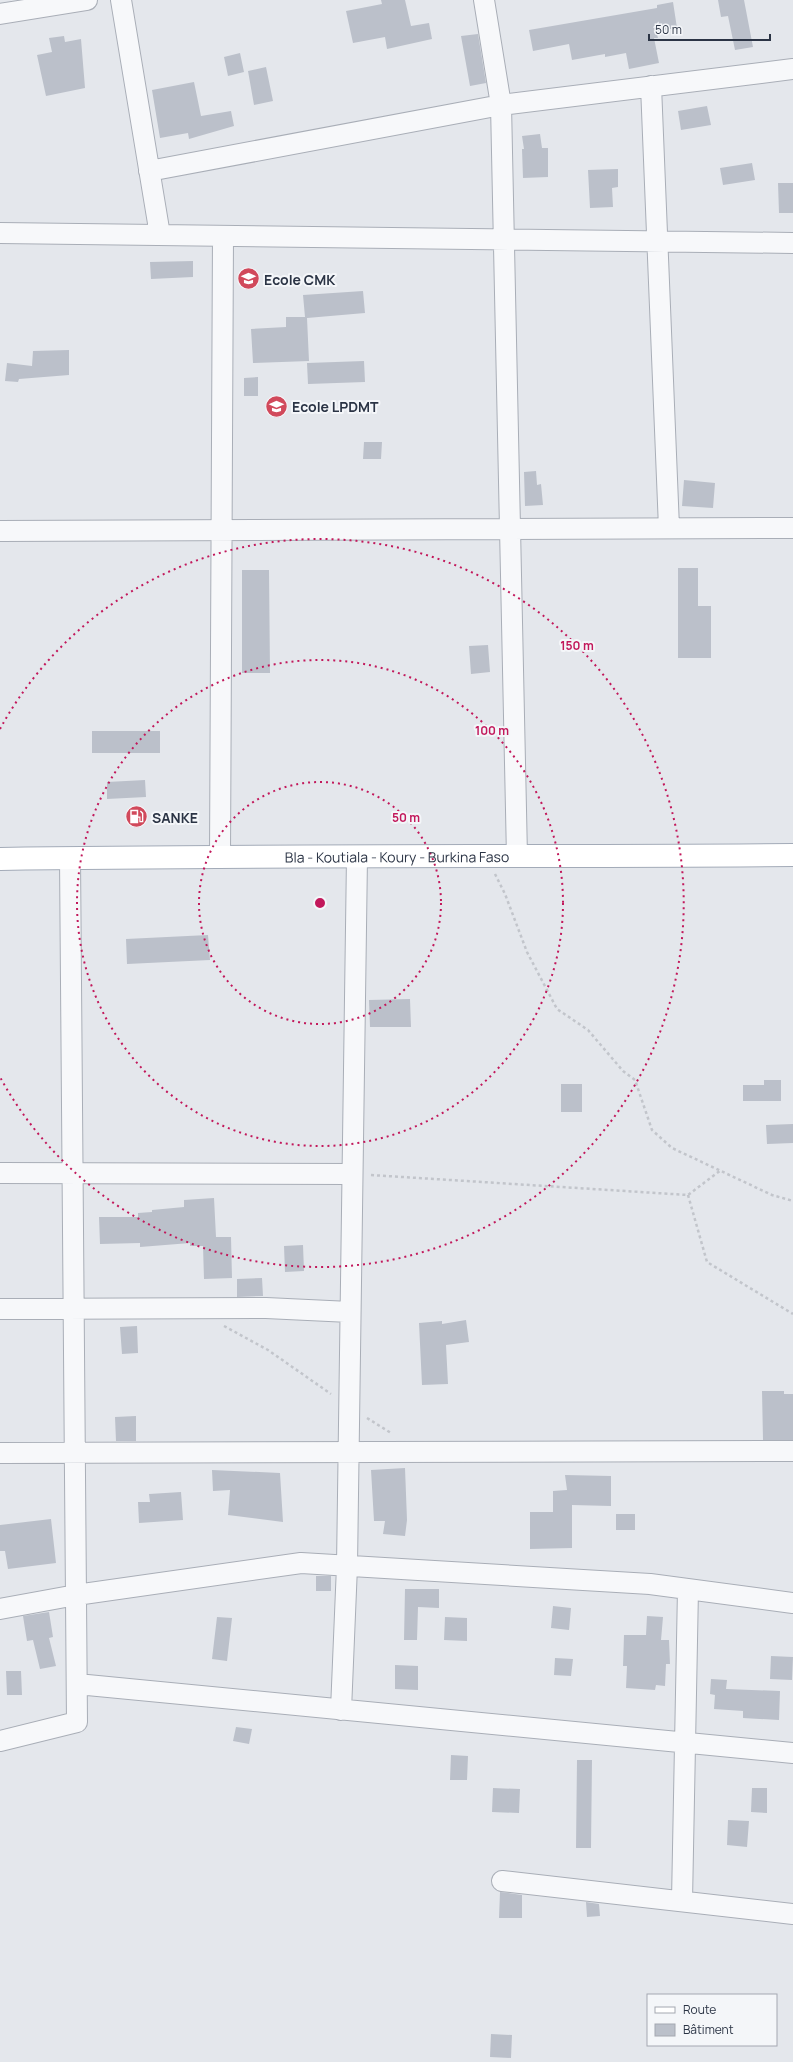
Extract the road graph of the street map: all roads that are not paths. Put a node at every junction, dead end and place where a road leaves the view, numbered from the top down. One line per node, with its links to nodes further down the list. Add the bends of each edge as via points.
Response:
1 (87, 0): 4 (street)
2 (121, 0): 8 (street)
3 (484, 0): 7 (street)
4 (0, 14)
5 (793, 69): 6 (street)
6 (651, 86): 7 (street); 13 (street)
7 (501, 105): 8 (street); 12 (street)
8 (149, 172): 10 (street)
9 (0, 233): 10 (street)
10 (160, 235): 11 (street)
11 (223, 236): 12 (street); 18 (street)
12 (504, 240): 13 (street); 17 (street)
13 (658, 242): 14 (street); 15 (street)
14 (793, 243)
15 (669, 528): 16 (street); 17 (street)
16 (793, 528)
17 (510, 529): 18 (street); 23 (street)
18 (222, 530): 19 (street); 21 (street)
19 (0, 531)
20 (793, 855): 23 (main road, Bla - Koutiala - Koury - Burkina Faso)
21 (220, 856): 22 (main road, Bla - Koutiala - Koury - Burkina Faso); 24 (main road, Bla - Koutiala - Koury - Burkina Faso)
22 (357, 857): 23 (main road, Bla - Koutiala - Koury - Burkina Faso); 28 (street)
23 (517, 857)
24 (70, 858): 25 (main road, Bla - Koutiala - Koury - Burkina Faso); 27 (street)
25 (0, 860)
26 (0, 1173): 27 (street)
27 (72, 1174): 28 (street); 30 (street)
28 (352, 1174): 31 (street)
29 (0, 1309): 30 (street)
30 (74, 1309): 31 (street, via 266,1308); 34 (street)
31 (350, 1312): 35 (street)
32 (793, 1451): 35 (street)
33 (0, 1452): 34 (street)
34 (75, 1452): 35 (street); 38 (street)
35 (349, 1452): 36 (street)
36 (347, 1566): 37 (street, via 650,1584); 38 (street, via 301,1563); 42 (street)
37 (688, 1589): 39 (street); 44 (street)
38 (76, 1595): 40 (street); 41 (street)
39 (793, 1603)
40 (0, 1609)
41 (77, 1684): 42 (street); 43 (street, via 78,1722)
42 (341, 1710): 44 (street)
43 (0, 1741)
44 (685, 1743): 45 (street); 47 (street)
45 (793, 1753)
46 (502, 1881): 47 (street)
47 (682, 1901): 48 (street)
48 (793, 1914)

